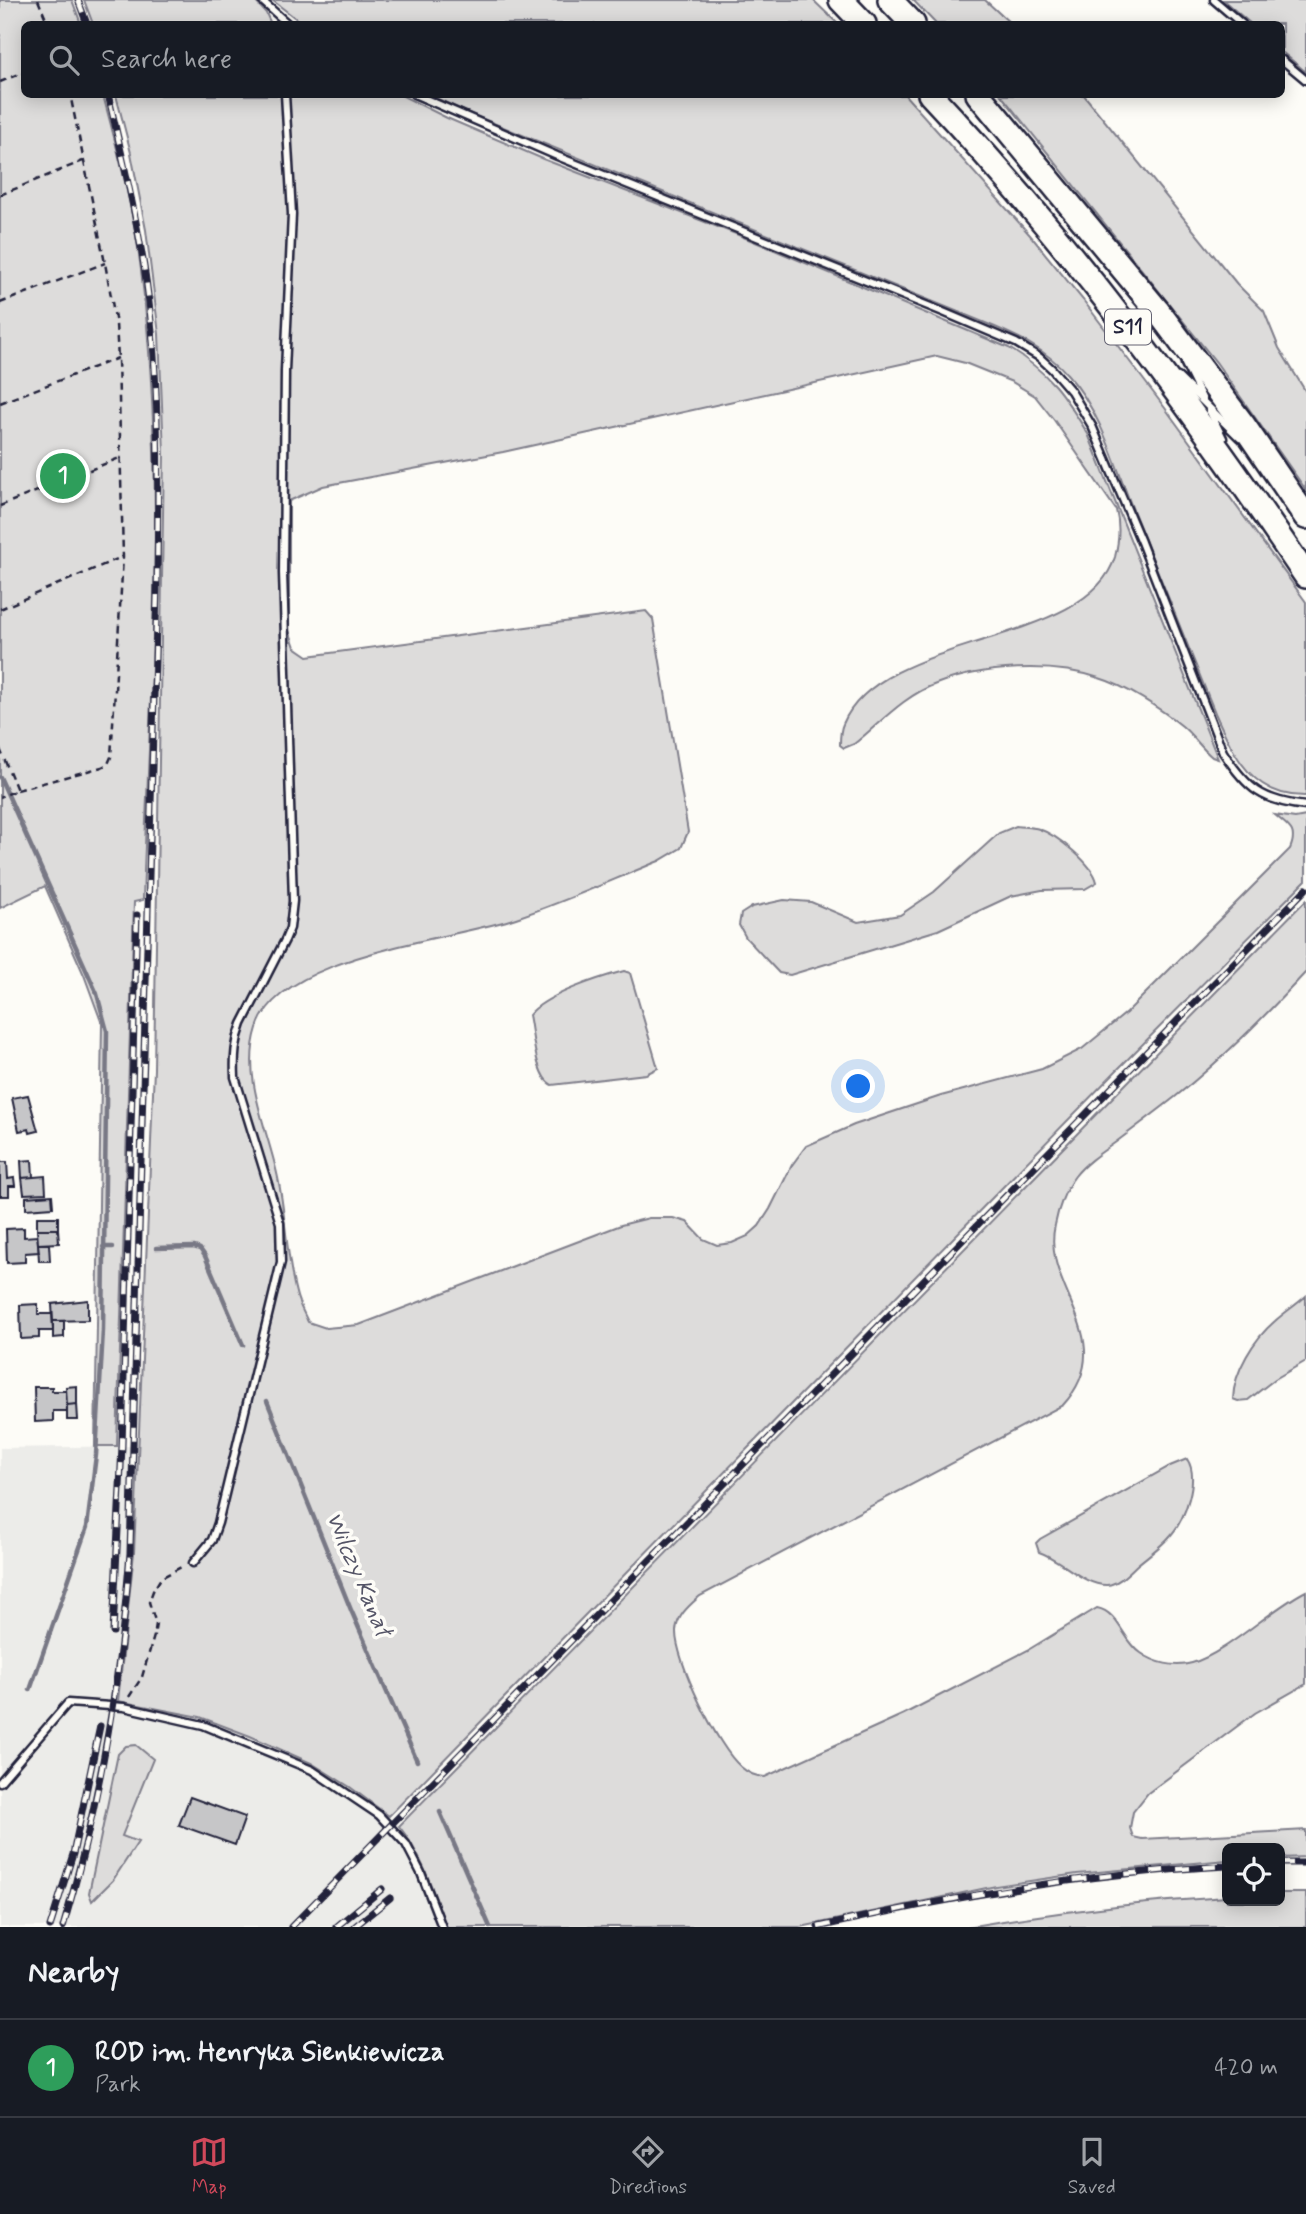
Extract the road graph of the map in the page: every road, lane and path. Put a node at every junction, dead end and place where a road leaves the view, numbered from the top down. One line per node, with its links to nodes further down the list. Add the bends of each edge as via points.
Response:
1 (38, 0): 6 (path)
2 (261, 0): 7 (lane)
3 (890, 0): 9 (highway)
4 (1214, 0): 10 (lane)
5 (842, 2): 8 (highway)
6 (47, 21)
7 (285, 21)
8 (861, 21)
9 (910, 21)
10 (1238, 21)
11 (1285, 62): 13 (lane)
12 (21, 73): 14 (path)
13 (1306, 80)
14 (0, 82)
15 (71, 98): 20 (path)
16 (285, 98): 41 (lane, via 292,214 283,573 293,901 290,928 242,1024 234,1061 280,1223 282,1248 218,1522 212,1540)
17 (423, 98): 40 (lane, via 943,312 1039,357 1070,391 1092,426 1223,752 1236,773 1265,798)
18 (934, 98): 25 (highway, S11)
19 (981, 98): 24 (highway, S11)
20 (83, 161): 21 (path); 22 (path)
21 (0, 195)
22 (105, 263): 23 (path); 26 (path)
23 (0, 303)
24 (1157, 310): 28 (lane); 30 (highway, S11)
25 (1131, 330): 28 (lane); 31 (highway, S11)
26 (118, 358): 27 (path); 29 (path)
27 (0, 403)
28 (1205, 404): 30 (lane); 31 (lane)
29 (122, 457): 32 (path); 34 (path)
30 (1281, 479): 33 (highway, S11)
31 (1252, 496): 35 (highway, S11)
32 (0, 506)
33 (1306, 517)
34 (123, 557): 36 (path); 38 (path, via 108,764)
35 (1306, 576)
36 (0, 609)
37 (0, 749): 38 (path)
38 (15, 790): 39 (path)
39 (1, 796)
40 (1306, 806)
41 (192, 1563): 42 (path, via 161,1578 153,1591 149,1602 156,1624 154,1636 142,1677)
42 (124, 1707): 43 (lane, via 68,1703); 44 (lane, via 203,1725 285,1757 379,1815 406,1844)
43 (0, 1782)
44 (442, 1927)

